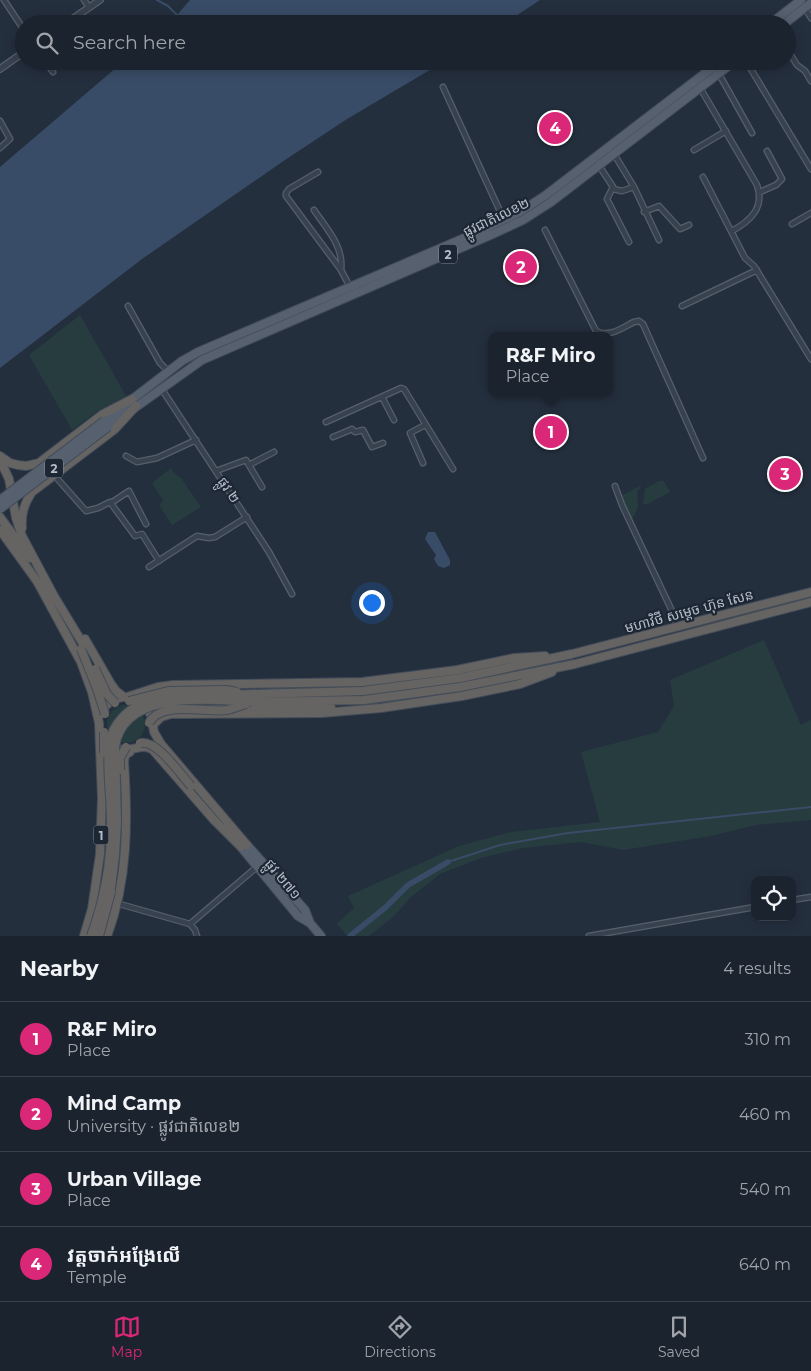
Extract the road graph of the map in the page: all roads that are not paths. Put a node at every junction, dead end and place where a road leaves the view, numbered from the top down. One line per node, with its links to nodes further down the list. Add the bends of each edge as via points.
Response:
1 (4, 0): 4 (street); 10 (street)
2 (84, 0): 6 (street)
3 (100, 0): 6 (street)
4 (0, 3)
5 (805, 3): 8 (main road); 9 (main road); 11 (street)
6 (89, 7): 7 (street)
7 (78, 15)
8 (786, 15)
9 (793, 15)
10 (15, 16)
11 (811, 18)
12 (15, 58): 14 (street)
13 (796, 63): 19 (street)
14 (0, 69)
15 (713, 70): 20 (main road, ផ្លូវជាតិលេខ២ / 2)
16 (723, 70): 18 (main road, ផ្លូវជាតិលេខ២ / 2)
17 (751, 70): 30 (street)
18 (718, 74): 20 (main road, ផ្លូវជាតិលេខ២ / 2); 24 (street)
19 (811, 81)
20 (698, 84): 23 (street); 28 (main road, ផ្លូវជាតិលេខ២ / 2); 29 (main road, ផ្លូវជាតិលេខ២ / 2)
21 (443, 87): 39 (street)
22 (0, 121): 25 (street, via 10,140)
23 (726, 131): 26 (street); 35 (street)
24 (752, 133)
25 (0, 148)
26 (694, 150)
27 (767, 151): 35 (street, via 782,179)
28 (614, 154): 29 (main road, ផ្លូវជាតិលេខ២ / 2); 33 (street)
29 (597, 162): 34 (street); 39 (main road, ផ្លូវជាតិលេខ២ / 2); 44 (main road, ផ្លូវជាតិលេខ២ / 2, via 536,212 508,228)
30 (811, 169)
31 (318, 172): 47 (street, via 289,189 286,196)
32 (703, 177): 43 (street)
33 (634, 187): 34 (street, via 622,191); 37 (street)
34 (613, 189): 46 (street, via 607,199)
35 (760, 192): 43 (street, via 757,209 751,219)
36 (314, 210): 47 (street, via 339,249)
37 (644, 212): 41 (street, via 660,206 680,229); 45 (street)
38 (811, 213): 40 (street)
39 (504, 220): 44 (main road, ផ្លូវជាតិលេខ២ / 2)
40 (792, 224)
41 (689, 225)
42 (545, 230): 53 (street)
43 (732, 231): 48 (street, via 745,258)
44 (477, 237): 49 (main road, ផ្លូវជាតិលេខ២ / 2)
45 (659, 240)
46 (629, 242)
47 (341, 270): 50 (street)
48 (757, 270): 52 (street); 55 (street)
49 (394, 272): 50 (main road, ផ្លូវជាតិលេខ២ / 2); 57 (main road, ផ្លូវជាតិលេខ២ / 2, via 202,360)
50 (350, 287): 56 (main road, ផ្លូវជាតិលេខ២ / 2, via 198,352)
51 (128, 306): 56 (street, via 160,363)
52 (682, 306)
53 (596, 332)
54 (612, 332): 70 (street, via 634,322 642,324)
55 (811, 360)
56 (169, 372): 59 (main road, ផ្លូវជាតិលេខ២ / 2)
57 (161, 388): 59 (main road, ផ្លូវជាតិលេខ២ / 2); 65 (street, ផ្លូវ ២)
58 (382, 397): 60 (street); 61 (street); 63 (street, via 404,389)
59 (134, 402): 62 (main road, 2); 68 (highway, via 103,414 39,463 18,465); 76 (highway, via 115,429)
60 (394, 420)
61 (326, 422)
62 (106, 424): 79 (main road, 2, bridge); 81 (main road, 2, bridge)
63 (425, 425): 72 (street, via 410,433); 74 (street)
64 (333, 437): 66 (street, via 352,429 355,432 363,430 372,447)
65 (196, 440): 69 (street, via 157,458 137,462); 75 (street, ផ្លូវ ២)
66 (383, 443)
67 (274, 452): 73 (street)
68 (0, 456)
69 (126, 456)
70 (703, 458)
71 (0, 460): 87 (highway, 1, via 9,479 19,527)
72 (423, 463)
73 (248, 465): 75 (street, via 245,460); 78 (street)
74 (453, 469)
75 (216, 471): 82 (street, ផ្លូវ ២)
76 (54, 475): 80 (street, via 86,511); 87 (highway, via 32,492 24,507 22,521)
77 (614, 486): 95 (street)
78 (262, 487)
79 (0, 500)
80 (111, 503): 84 (street, via 129,491); 89 (street, via 136,536 142,533)
81 (0, 509)
82 (247, 517): 89 (street, via 215,537 197,536); 93 (street, ផ្លូវ ២)
83 (0, 518): 91 (highway)
84 (146, 524)
85 (0, 530): 88 (highway, 1)
86 (0, 539): 88 (highway)
87 (28, 547): 91 (highway, 1)
88 (16, 551): 91 (highway, 1)
89 (158, 561): 90 (street)
90 (149, 567)
91 (41, 576): 96 (highway, via 51,600); 101 (highway, 1, via 57,593 111,684); 106 (highway, 1, via 81,662)
92 (811, 592): 95 (highway, មហាវិថី សម្តេច ហ៊ុន សែន)
93 (292, 594)
94 (811, 602): 97 (highway, មហាវិថី សម្តេច ហ៊ុន សែន)
95 (677, 627): 98 (highway, មហាវិថី សម្តេច ហ៊ុន សែន, via 572,654 514,658)
96 (83, 648): 102 (highway, bridge, via 106,694); 104 (highway, bridge)
97 (575, 664): 98 (highway); 100 (highway, via 520,684)
98 (494, 671): 99 (highway, via 346,683); 100 (highway); 103 (highway, via 410,686); 103 (highway, via 412,695)
99 (247, 686): 101 (highway, via 173,685); 103 (highway)
100 (498, 688): 103 (highway, via 413,704 322,713)
101 (126, 698): 102 (highway, bridge); 103 (highway, bridge, via 159,692 226,690); 105 (highway, 1, via 141,701); 106 (highway, via 114,699 107,704); 107 (highway, bridge, via 143,708)
102 (115, 703): 104 (highway, bridge)
103 (249, 704): 105 (highway, via 176,706 159,708); 107 (highway, via 171,714); 107 (highway, bridge, via 227,710 163,711 154,716); 115 (highway, bridge, via 160,698 138,705 120,720 109,746 112,822)
104 (104, 714): 108 (highway)
105 (151, 715): 107 (highway)
106 (99, 723): 108 (highway, 1)
107 (152, 725): 109 (highway); 111 (highway, via 161,744)
108 (102, 732): 109 (highway, bridge, via 112,743); 113 (highway, 1); 115 (highway, bridge)
109 (134, 747): 110 (highway, via 153,750); 110 (highway, bridge, via 146,742 155,747); 114 (highway, 1, via 124,762 126,822); 115 (highway, bridge, via 121,753 119,762 122,822 119,869)
110 (229, 833): 111 (highway)
111 (244, 846): 112 (main road, ផ្លូវ ២៧១)
112 (260, 865): 121 (street); 127 (main road, ផ្លូវ ២៧១, via 305,910 310,923)
113 (99, 866): 114 (highway); 118 (highway, 1)
114 (122, 870): 119 (highway, 1)
115 (106, 895): 123 (highway, bridge); 124 (highway, bridge)
116 (811, 896): 117 (street)
117 (796, 899)
118 (94, 900): 119 (highway); 122 (highway, 1)
119 (116, 904): 121 (street); 125 (highway, 1)
120 (751, 907): 128 (street)
121 (190, 924): 126 (street)
122 (84, 936)
123 (92, 936)
124 (99, 936)
125 (107, 936)
126 (196, 936)
127 (321, 936)
128 (589, 936)

